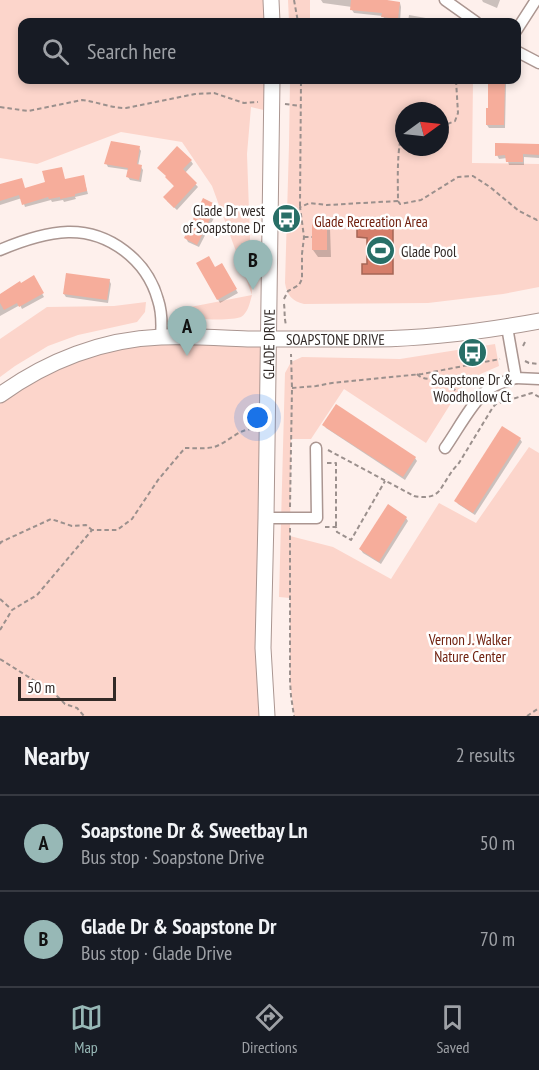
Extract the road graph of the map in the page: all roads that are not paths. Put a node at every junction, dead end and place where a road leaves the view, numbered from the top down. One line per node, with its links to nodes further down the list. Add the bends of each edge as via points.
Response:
1 (271, 0): 4 (street)
2 (445, 0): 5 (street)
3 (536, 0): 6 (street)
4 (272, 18)
5 (470, 18)
6 (521, 23)
7 (521, 54): 8 (street)
8 (539, 63)
9 (272, 84): 14 (street, GLADE DRIVE)
10 (0, 250): 13 (street, via 69,232 117,245 132,256 153,286 162,319)
11 (539, 321): 12 (street, SOAPSTONE DRIVE)
12 (507, 327): 14 (street, SOAPSTONE DRIVE, via 401,338); 15 (street)
13 (161, 337): 14 (street, SOAPSTONE DRIVE); 17 (street, SOAPSTONE DRIVE, via 115,343 77,354 39,370)
14 (269, 339): 20 (street, GLADE DRIVE)
15 (516, 378): 16 (street); 18 (street, via 487,391)
16 (539, 379)
17 (0, 395)
18 (445, 448)
19 (320, 451): 20 (street, via 317,518)
20 (266, 518): 21 (street, GLADE DRIVE, via 263,648)
21 (267, 716)

